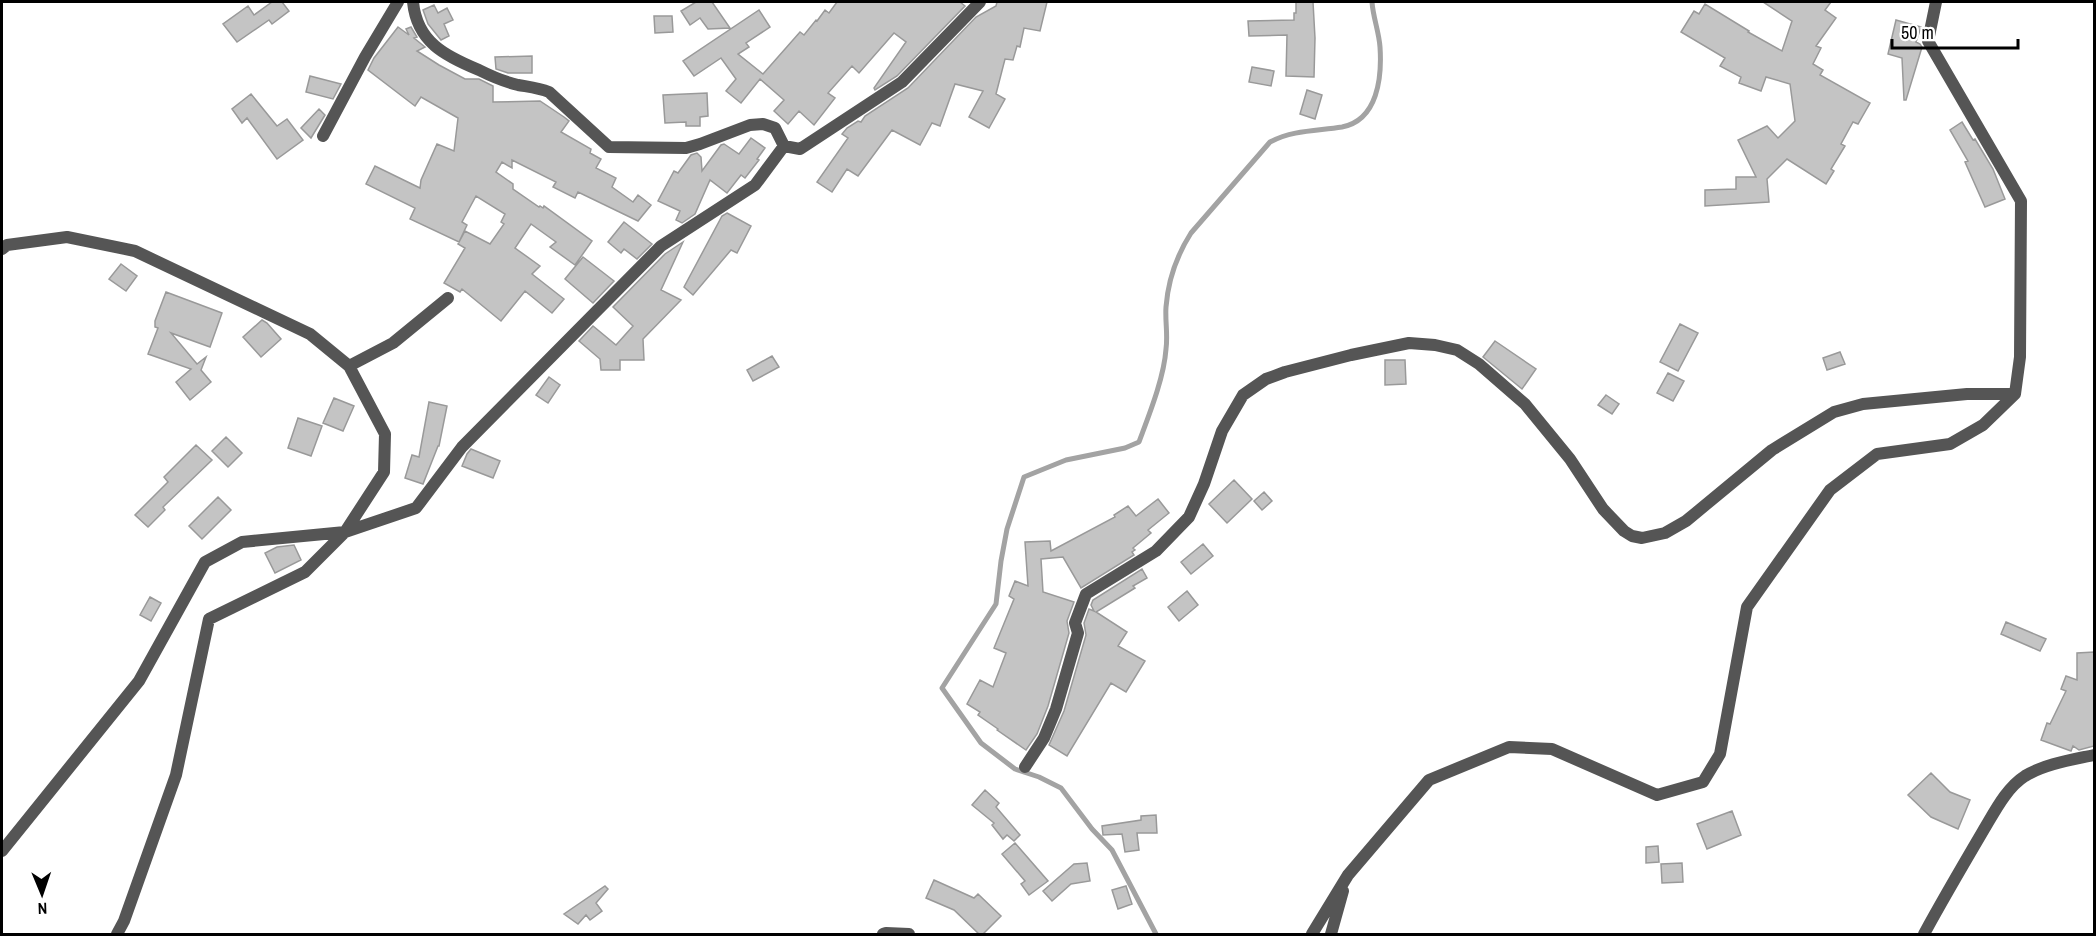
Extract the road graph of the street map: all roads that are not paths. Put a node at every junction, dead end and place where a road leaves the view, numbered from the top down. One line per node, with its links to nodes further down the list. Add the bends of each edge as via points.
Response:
1 (398, 2): 5 (street)
2 (413, 2): 6 (street, via 424,35 449,57 518,85 549,92 609,147 686,147 763,124 775,128)
3 (980, 2): 6 (street, via 902,82 800,149)
4 (1936, 2): 10 (street, via 1928,41 2021,201 2020,357)
5 (323, 136)
6 (784, 146): 11 (street, via 755,184 661,246 462,447 416,508)
7 (2, 249): 9 (street, via 7,245 67,237 135,251 310,334)
8 (448, 297): 9 (street, via 393,343)
9 (349, 366): 11 (street, via 385,434 384,472)
10 (2015, 394): 13 (street, via 1968,394 1863,404 1834,412 1772,450 1686,520 1665,533 1642,538 1624,531 1603,509 1570,459 1525,404 1457,350 1409,343 1266,379 1243,395 1222,431 1189,517 1156,551 1086,594 1075,623 1078,633 1056,709 1044,738); 15 (street, via 1983,425 1950,444 1877,454 1830,490 1747,607 1720,754 1703,782 1657,795 1552,749 1509,747 1429,780)
11 (345, 532): 14 (street, via 242,542 205,562 139,681); 16 (street, via 305,572 209,619 176,775)
12 (2094, 755): 21 (street, via 2038,770 2013,787 1964,862)
13 (1025, 767)
14 (2, 851)
15 (1348, 875): 19 (street); 20 (street)
16 (117, 934)
17 (883, 934): 18 (street)
18 (909, 934)
19 (1312, 934)
20 (1331, 934)
21 (1924, 934)

